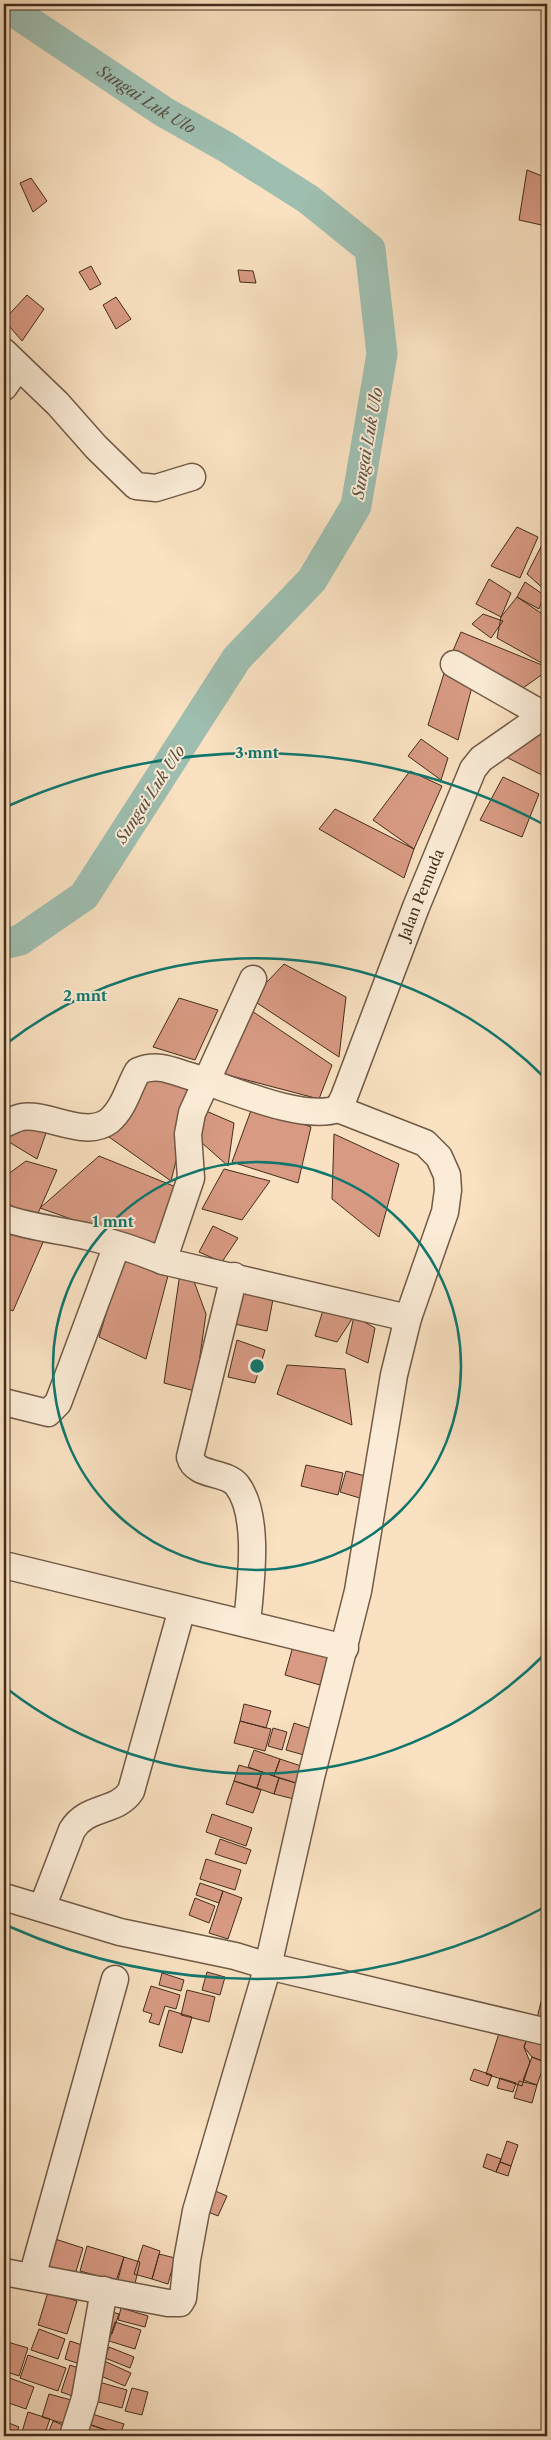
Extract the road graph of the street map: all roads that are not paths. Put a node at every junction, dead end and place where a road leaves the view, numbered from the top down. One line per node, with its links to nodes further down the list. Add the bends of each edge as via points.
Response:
1 (9, 369): 2 (street, via 58,404 136,486 156,488)
2 (192, 477)
3 (454, 664): 4 (street)
4 (546, 715): 7 (street, Jalan Pemuda, via 481,759 473,769)
5 (253, 980): 6 (street)
6 (207, 1080): 7 (street, via 246,1096 301,1110 328,1112); 8 (street, via 151,1066 138,1070 122,1104 110,1120 99,1126 22,1117); 11 (street, via 189,1124 192,1178)
7 (338, 1109): 13 (street, via 425,1143 439,1157 447,1175 445,1212)
8 (4, 1124)
9 (4, 1218): 10 (street)
10 (118, 1245): 11 (street); 14 (street, via 58,1402 48,1413)
11 (163, 1261): 12 (street)
12 (234, 1276): 13 (street); 17 (street, via 190,1457 198,1468 236,1484 242,1496 250,1521 253,1555)
13 (408, 1318): 18 (street, via 382,1437 358,1591)
14 (4, 1402)
15 (4, 1564): 16 (street)
16 (182, 1609): 17 (street); 20 (street, via 131,1791 125,1800 78,1820)
17 (247, 1624): 18 (street)
18 (344, 1648): 21 (street)
19 (4, 1896): 20 (street)
20 (42, 1908): 21 (street, via 120,1932)
21 (268, 1966): 23 (street); 26 (street, via 196,2211 180,2303)
22 (115, 1979): 25 (street)
23 (547, 2032)
24 (4, 2272): 25 (street)
25 (32, 2277): 26 (street)
26 (104, 2290): 27 (street, via 85,2398)
27 (73, 2436)

